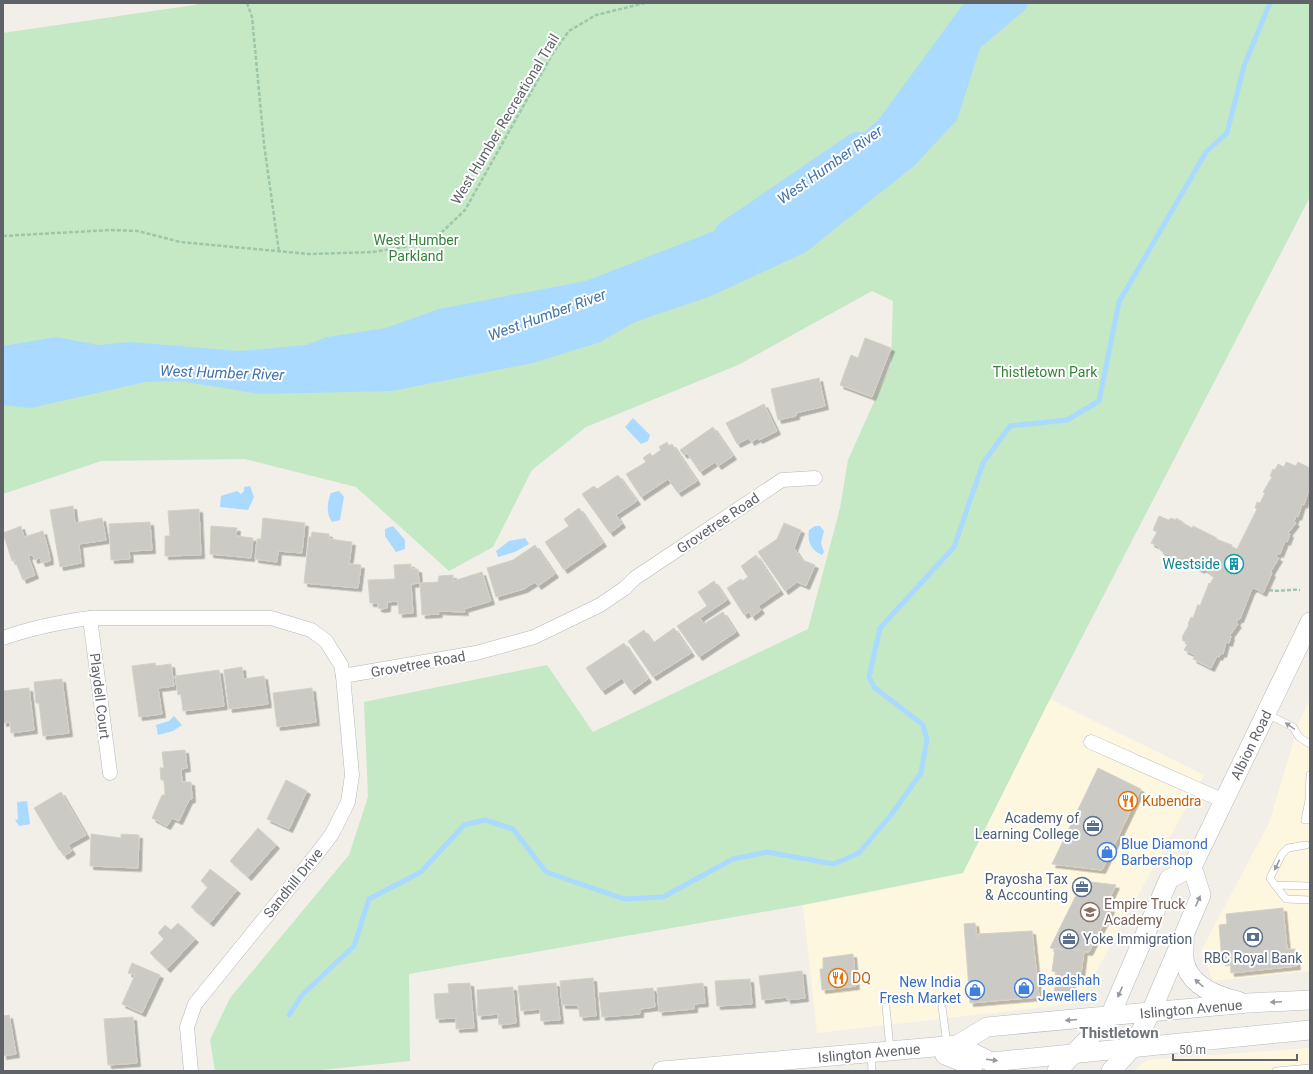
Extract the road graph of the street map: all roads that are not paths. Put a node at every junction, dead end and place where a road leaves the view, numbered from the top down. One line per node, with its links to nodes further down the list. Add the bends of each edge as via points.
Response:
1 (816, 478): 5 (street, Grovetree Road, via 782,480 635,578 600,605 534,637 476,653)
2 (90, 618): 4 (street, via 28,630); 5 (street, via 271,618 312,630 326,641 341,665); 9 (street, Playdell Court)
3 (1310, 622): 6 (main road, Albion Road)
4 (3, 638)
5 (343, 676): 34 (street, Sandhill Drive, via 352,765 348,802 332,834 195,1004 187,1027)
6 (1266, 714): 8 (lane, one-way to 6, via 1300,737 1293,727); 11 (main road, Albion Road)
7 (1091, 742): 11 (street)
8 (1310, 744)
9 (110, 773)
10 (1310, 775): 12 (lane)
11 (1224, 801): 14 (main road, Albion Road)
12 (1308, 820)
13 (1306, 845): 15 (lane, one-way to 15, via 1288,848 1282,854 1270,878)
14 (1192, 867): 18 (main road, one-way to 14, via 1201,895); 24 (main road, one-way to 24, via 1169,879)
15 (1275, 885): 16 (lane); 17 (lane, via 1286,899)
16 (1309, 886)
17 (1310, 900)
18 (1183, 934): 20 (main road, one-way to 18, via 1219,996 1203,987 1189,973 1184,960); 23 (main road)
19 (1310, 1000): 20 (main road, Islington Avenue, one-way to 20)
20 (1248, 1003): 23 (main road, Islington Avenue)
21 (886, 1007): 29 (lane)
22 (942, 1007): 26 (lane)
23 (1151, 1012): 24 (main road, Islington Avenue); 27 (main road)
24 (1110, 1016): 26 (main road, Islington Avenue, one-way to 26, via 987,1027); 30 (main road)
25 (1310, 1030): 27 (main road)
26 (952, 1046): 28 (main road, Islington Avenue); 30 (main road, one-way to 30, via 991,1062)
27 (1132, 1048): 30 (main road); 38 (main road)
28 (912, 1050): 29 (main road, Islington Avenue); 36 (main road, via 956,1058)
29 (891, 1052): 31 (main road, Islington Avenue)
30 (1074, 1054): 37 (main road)
31 (871, 1062): 32 (main road, Islington Avenue)
32 (761, 1067): 35 (main road, Islington Avenue)
33 (1310, 1068): 39 (lane)
34 (191, 1071)
35 (662, 1071)
36 (973, 1071)
37 (1058, 1071)
38 (1111, 1071)
39 (1276, 1071)

